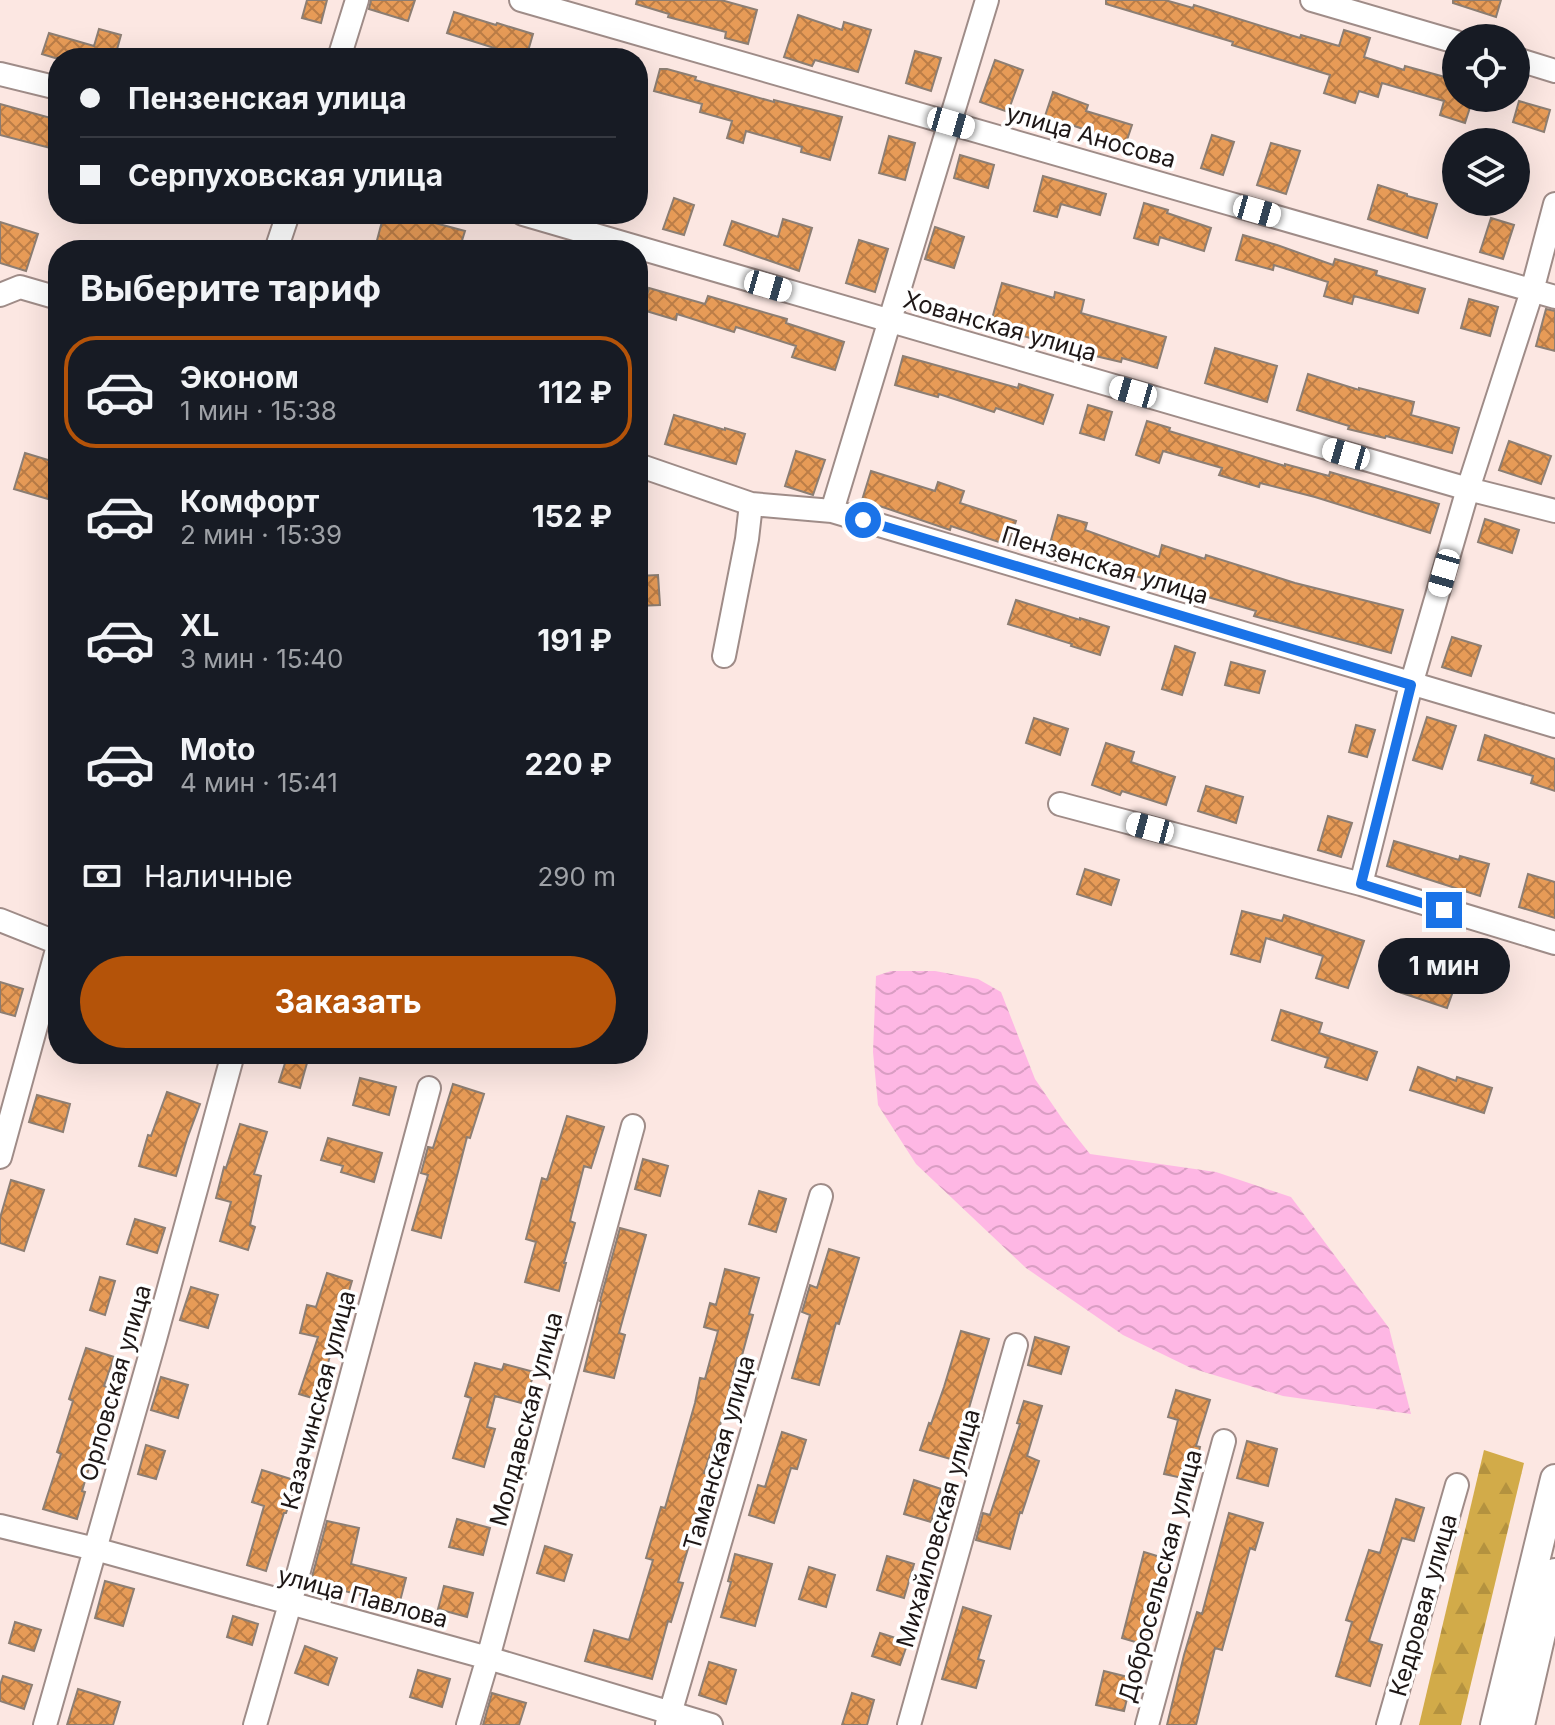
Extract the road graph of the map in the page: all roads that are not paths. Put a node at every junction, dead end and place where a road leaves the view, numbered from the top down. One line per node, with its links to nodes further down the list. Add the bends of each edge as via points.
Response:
1 (357, 0): 6 (street)
2 (521, 0): 11 (street, улица Аносова)
3 (987, 0): 11 (street)
4 (1312, 0): 5 (street)
5 (1442, 38)
6 (342, 48)
7 (1530, 63): 8 (street)
8 (1555, 71)
9 (0, 74): 10 (street)
10 (48, 86)
11 (951, 123): 16 (street, улица Аносова); 20 (street)
12 (1555, 204): 16 (street)
13 (557, 224): 14 (street, Хованская улица)
14 (612, 240)
15 (648, 250): 20 (street, Хованская улица)
16 (1532, 291): 19 (street, улица Аносова); 22 (street)
17 (0, 295): 18 (street, via 20,287)
18 (48, 295)
19 (1555, 297)
20 (890, 321): 22 (street, Хованская улица); 24 (street)
21 (648, 468): 23 (street, Пензенская улица)
22 (1468, 489): 25 (street, Хованская улица); 27 (street)
23 (751, 504): 24 (street, Пензенская улица); 26 (street)
24 (832, 511): 27 (street, Пензенская улица)
25 (1555, 511)
26 (724, 656)
27 (1411, 685): 28 (street, Пензенская улица); 30 (street)
28 (1555, 726)
29 (1060, 804): 30 (street)
30 (1361, 884): 33 (street)
31 (0, 920): 32 (street)
32 (48, 940)
33 (1555, 943)
34 (48, 981): 38 (street)
35 (230, 1064): 45 (street, Орловская улица)
36 (429, 1088): 47 (street, Казачинская улица)
37 (633, 1126): 48 (street, Молдавская улица)
38 (0, 1157)
39 (821, 1196): 49 (street, Таманская улица)
40 (1016, 1345): 54 (street, Михайловская улица)
41 (1224, 1441): 55 (street, Добросельская улица)
42 (1555, 1479): 57 (main road)
43 (1457, 1485): 56 (street, Кедровая улица)
44 (0, 1526): 45 (street, улица Павлова)
45 (95, 1549): 47 (street, улица Павлова); 50 (street, Орловская улица)
46 (1555, 1573): 58 (main road)
47 (290, 1604): 48 (street, улица Павлова); 51 (street, Казачинская улица)
48 (488, 1658): 49 (street, улица Павлова); 52 (street, Молдавская улица)
49 (668, 1719): 53 (street, улица Павлова)
50 (45, 1725)
51 (255, 1725)
52 (468, 1725)
53 (711, 1725)
54 (909, 1725)
55 (1147, 1725)
56 (1388, 1725)
57 (1495, 1725)
58 (1520, 1725)

